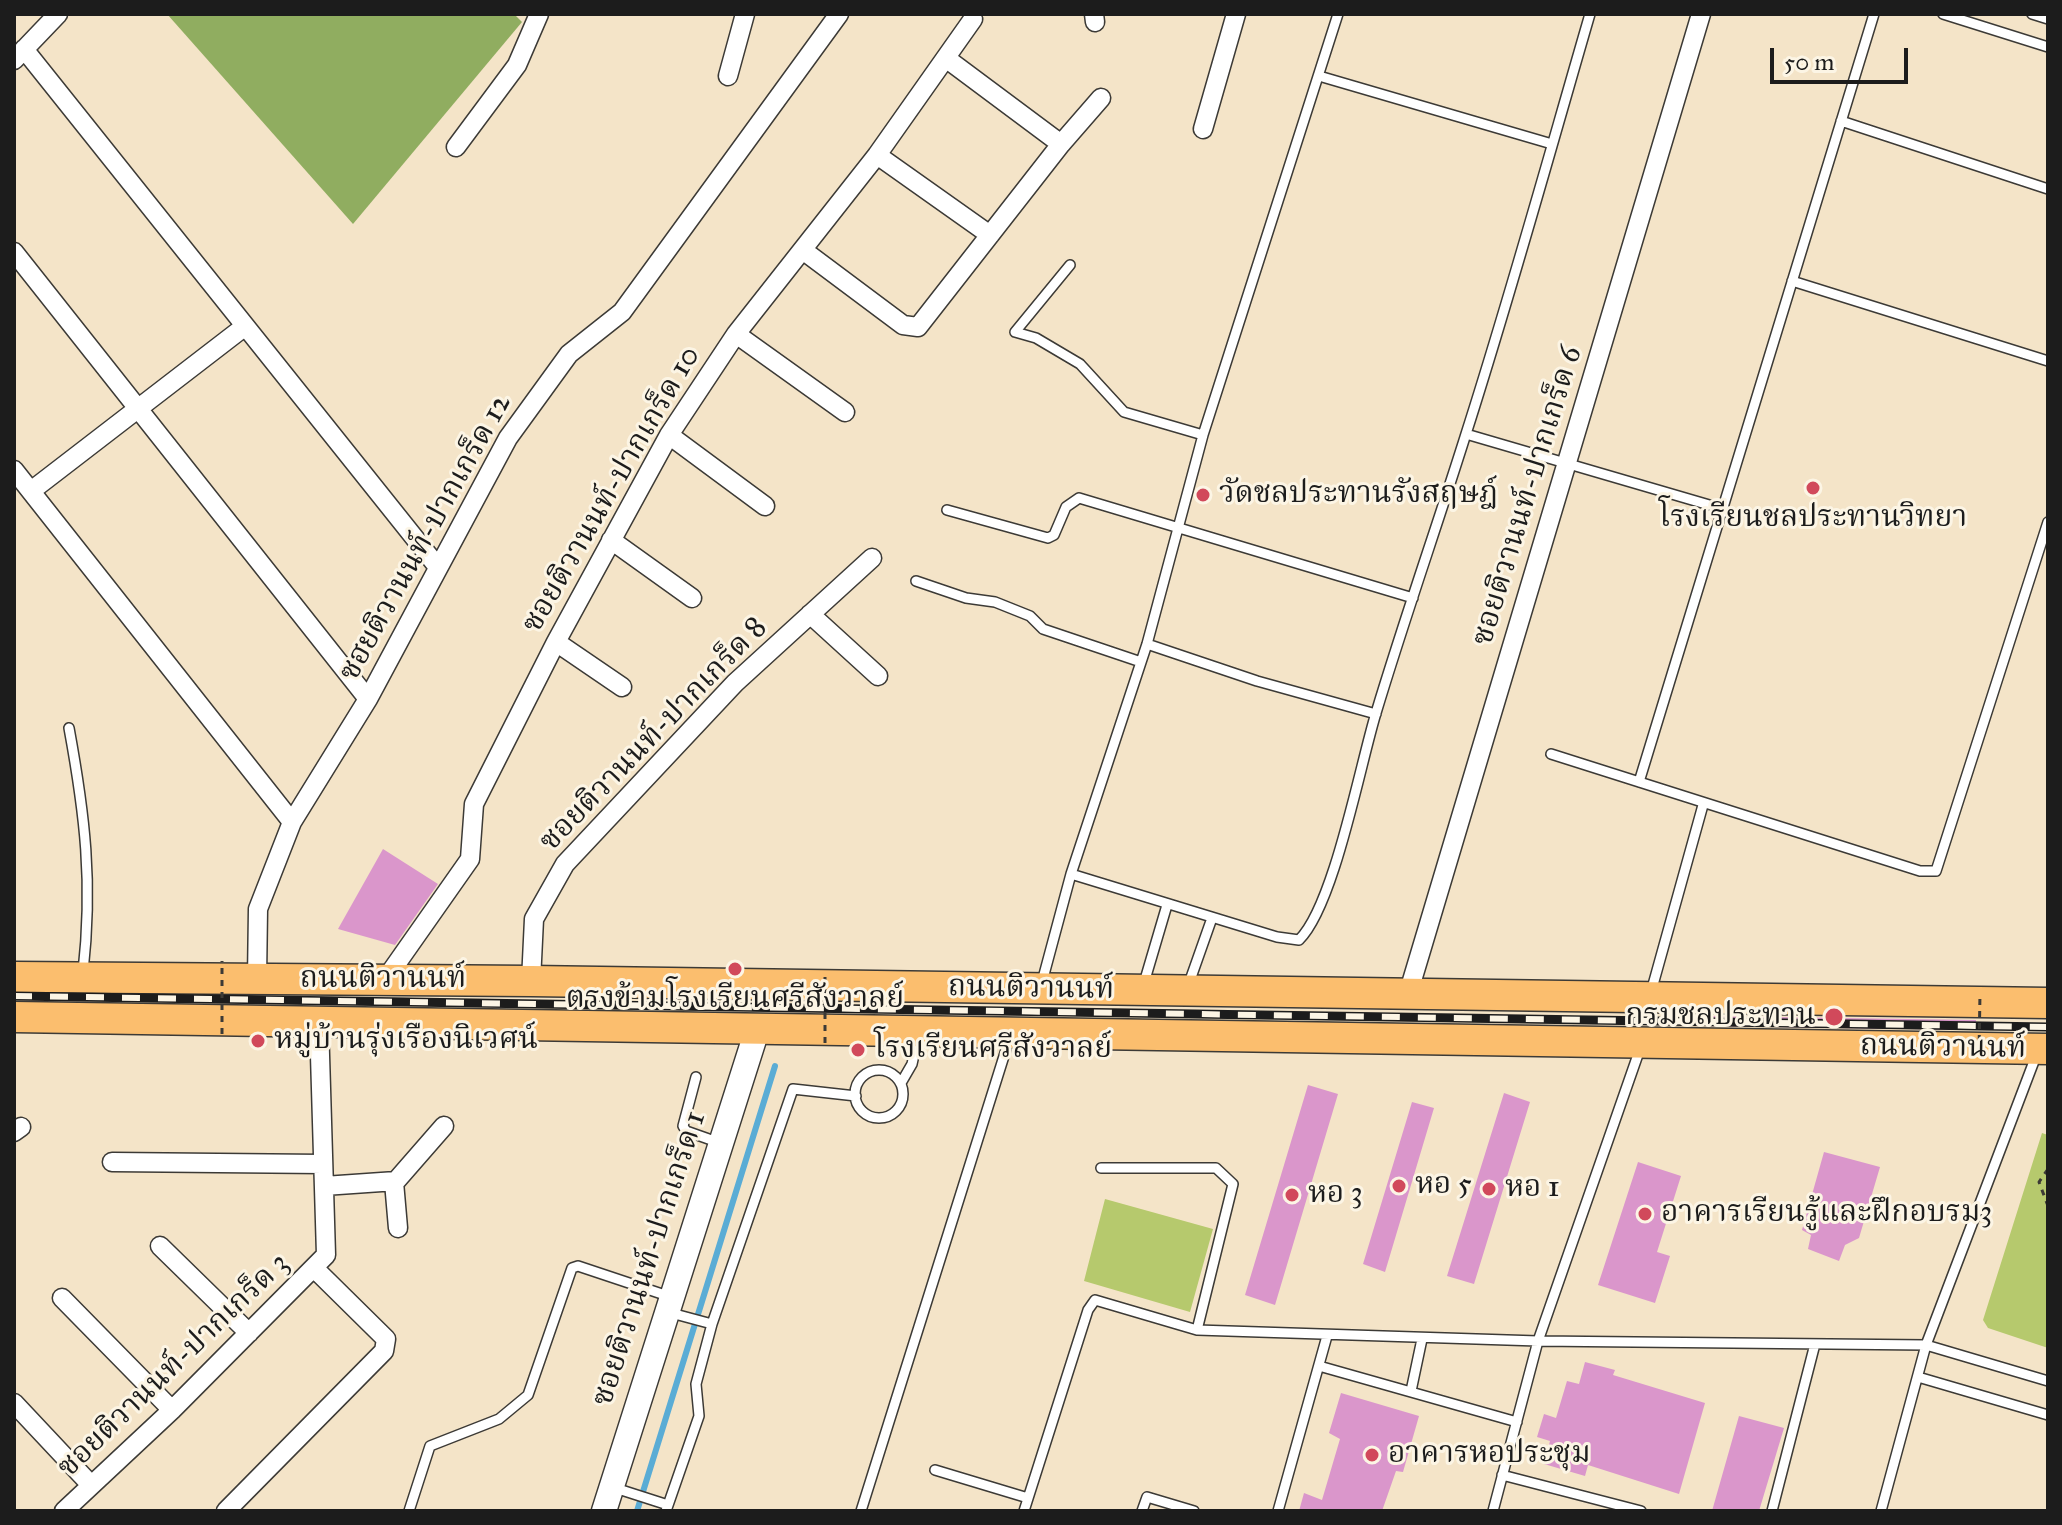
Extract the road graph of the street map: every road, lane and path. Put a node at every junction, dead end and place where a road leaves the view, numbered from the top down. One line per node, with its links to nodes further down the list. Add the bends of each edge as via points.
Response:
1 (58, 14): 15 (street)
2 (539, 14): 24 (street, via 517,65)
3 (745, 14): 17 (street)
4 (839, 14): 50 (street, ซฮยติวานนท์-ปากเกร็ด 12, via 622,312 569,354 508,438)
5 (1236, 14): 21 (street)
6 (1338, 14): 18 (lane)
7 (1590, 14): 23 (lane)
8 (1701, 14): 40 (street, ซอยติวานนท์-ปากเกร็ด 6)
9 (1874, 14): 20 (lane)
10 (1945, 14): 14 (lane)
11 (2032, 14): 13 (lane)
12 (973, 19): 16 (street, ซอยติวานนท์-ปากเกร็ด 10)
13 (2048, 19)
14 (2048, 47)
15 (19, 54): 32 (street)
16 (947, 59): 22 (street); 25 (street, ซอยติวานนท์-ปากเกร็ด 10)
17 (728, 76)
18 (1319, 76): 23 (lane); 39 (lane)
19 (1101, 98): 22 (street)
20 (1841, 121): 26 (lane); 31 (lane)
21 (1203, 129)
22 (1061, 144): 27 (street)
23 (1552, 144): 37 (lane)
24 (456, 147)
25 (877, 155): 27 (street); 28 (street, ซอยติวานนท์-ปากเกร็ด 10)
26 (2048, 189)
27 (990, 235): 28 (street, via 914,328)
28 (804, 251): 33 (street, ซอยติวานนท์-ปากเกร็ด 10)
29 (14, 252): 35 (street)
30 (1070, 265): 39 (lane, via 1015,332 1080,364 1124,412)
31 (1792, 281): 34 (lane); 44 (lane)
32 (244, 327): 35 (street); 50 (street)
33 (736, 334): 36 (street); 38 (street, ซอยติวานนท์-ปากเกร็ด 10)
34 (2048, 361)
35 (139, 411): 42 (street); 60 (street)
36 (845, 412)
37 (1466, 434): 40 (lane); 53 (lane)
38 (669, 435): 43 (street); 48 (street, ซอยติวานนท์-ปากเกร็ด 10)
39 (1203, 435): 47 (lane)
40 (1568, 462): 44 (lane); 82 (street, ซอยติวานนท์-ปากเกร็ด 6)
41 (14, 470): 42 (street)
42 (31, 491): 66 (street)
43 (765, 506)
44 (1723, 509): 64 (lane)
45 (947, 510): 47 (lane, via 1048,538 1066,507 1079,498)
46 (2048, 522): 65 (lane, via 1936,871 1920,871)
47 (1178, 528): 53 (lane); 56 (lane)
48 (611, 540): 52 (street); 55 (street, ซอยติวานนท์-ปากเกร็ด 10)
49 (872, 558): 54 (street, ซอยติวานนท์-ปากเกร็ด 8)
50 (437, 566): 60 (street, ซฮยติวานนท์-ปากเกร็ด 12)
51 (916, 581): 57 (lane, via 995,602 1030,616 1043,629)
52 (692, 598)
53 (1413, 598): 61 (lane)
54 (810, 614): 58 (street); 76 (street, ซอยติวานนท์-ปากเกร็ด 8, via 735,683 565,864 534,919)
55 (556, 642): 59 (street); 75 (street, ซอยติวานนท์-ปากเกร็ด 10, via 474,804 470,859)
56 (1147, 644): 57 (lane); 61 (lane)
57 (1141, 662): 67 (lane)
58 (878, 676)
59 (622, 687)
60 (368, 699): 66 (street, ซฮยติวานนท์-ปากเกร็ด 12)
61 (1376, 714): 69 (lane, via 1319,910 1307,933 1294,940)
62 (69, 728): 74 (lane, via 86,820 90,909)
63 (1551, 754): 64 (lane)
64 (1639, 782): 65 (lane)
65 (1703, 805): 83 (lane)
66 (292, 822): 73 (street, ซฮยติวานนท์-ปากเกร็ด 12, via 258,909)
67 (1071, 874): 68 (lane); 77 (lane)
68 (1167, 905): 69 (lane); 78 (lane)
69 (1212, 918): 79 (lane)
70 (222, 961): 90 (path, bridge)
71 (825, 973): 92 (path, bridge)
72 (14, 977): 74 (main road, ถนนติวานนท์)
73 (257, 979): 74 (main road, ถนนติวานนท์); 75 (main road, ถนนติวานนท์)
74 (82, 980)
75 (385, 980): 76 (main road, ถนนติวานนท์)
76 (531, 981): 77 (main road, ถนนติวานนท์)
77 (1040, 989): 78 (main road, ถนนติวานนท์); 89 (main road)
78 (1142, 991): 79 (main road, ถนนติวานนท์)
79 (1186, 991): 80 (main road, ถนนติวานนท์)
80 (1305, 993): 82 (main road, ถนนติวานนท์); 91 (main road)
81 (1980, 993): 95 (path, bridge)
82 (1408, 994): 83 (main road, ถนนติวานนท์)
83 (1649, 1000): 84 (main road, ถนนติวานนท์)
84 (2045, 1000)
85 (14, 1017): 86 (main road, ถนนติวานนท์)
86 (319, 1022): 87 (main road, ถนนติวานนท์); 102 (street, ซอยติวานนท์-ปากเกร็ด 3)
87 (758, 1027): 88 (main road, ถนนติวานนท์); 100 (street, ซอยติวานนท์-ปากเกร็ด 1)
88 (920, 1030): 89 (main road, ถนนติวานนท์); 97 (lane)
89 (1022, 1033): 91 (main road, ถนนติวานนท์); 139 (lane)
90 (222, 1034)
91 (1304, 1037): 93 (main road, ถนนติวานนท์)
92 (825, 1043)
93 (1642, 1043): 94 (main road, ถนนติวานนท์); 118 (lane)
94 (2043, 1049): 120 (lane)
95 (1979, 1053)
96 (696, 1077): 100 (lane, via 683,1126)
97 (901, 1083): 98 (lane, via 880,1068 862,1077); 98 (lane, via 898,1108 881,1118 864,1113)
98 (856, 1096): 113 (lane, via 793,1089)
99 (444, 1126): 105 (street)
100 (720, 1143): 112 (street, ซอยติวานนท์-ปากเกร็ด 1)
101 (112, 1162): 102 (street)
102 (323, 1164): 106 (street, ซอยติวานนท์-ปากเกร็ด 3)
103 (1101, 1168): 114 (lane, via 1216,1168 1233,1184)
104 (2048, 1169): 107 (path, via 2039,1182)
105 (394, 1182): 106 (street); 108 (street)
106 (324, 1186): 110 (street, ซอยติวานนท์-ปากเกร็ด 3, via 326,1255)
107 (2048, 1206)
108 (398, 1228)
109 (160, 1246): 115 (street)
110 (315, 1269): 115 (street, ซอยติวานนท์-ปากเกร็ด 3); 136 (street, via 386,1339 384,1351)
111 (62, 1298): 126 (street)
112 (669, 1304): 113 (lane); 132 (street, ซอยติวานนท์-ปากเกร็ด 1); 137 (lane, via 572,1268 528,1395 499,1419 430,1446)
113 (712, 1324): 134 (lane, via 696,1384 699,1416)
114 (1197, 1330): 116 (lane); 133 (lane, via 1095,1300)
115 (249, 1333): 126 (street, ซอยติวานนท์-ปากเกร็ด 3)
116 (1327, 1336): 117 (lane); 121 (lane)
117 (1422, 1339): 118 (lane); 124 (lane)
118 (1538, 1341): 119 (lane); 128 (lane)
119 (1815, 1344): 120 (lane); 146 (lane)
120 (1926, 1345): 122 (lane); 123 (lane)
121 (1319, 1366): 124 (lane); 143 (lane)
122 (1918, 1377): 127 (lane); 147 (lane)
123 (2048, 1381)
124 (1411, 1391): 128 (lane)
125 (14, 1403): 131 (street)
126 (172, 1410): 131 (street, ซอยติวานนท์-ปากเกร็ด 3)
127 (2048, 1415)
128 (1517, 1422): 130 (lane)
129 (935, 1470): 133 (lane)
130 (1502, 1475): 144 (lane); 145 (lane)
131 (91, 1485): 135 (street, ซอยติวานนท์-ปากเกร็ด 3)
132 (612, 1487): 134 (lane); 138 (street, ซอยติวานนท์-ปากเกร็ด 1)
133 (1028, 1498): 140 (lane)
134 (667, 1508)
135 (64, 1511)
136 (226, 1511)
137 (409, 1511)
138 (604, 1511)
139 (861, 1511)
140 (1024, 1511)
141 (1142, 1511): 142 (lane, via 1147,1497)
142 (1194, 1511)
143 (1278, 1511)
144 (1493, 1511)
145 (1641, 1511)
146 (1772, 1511)
147 (1881, 1511)

